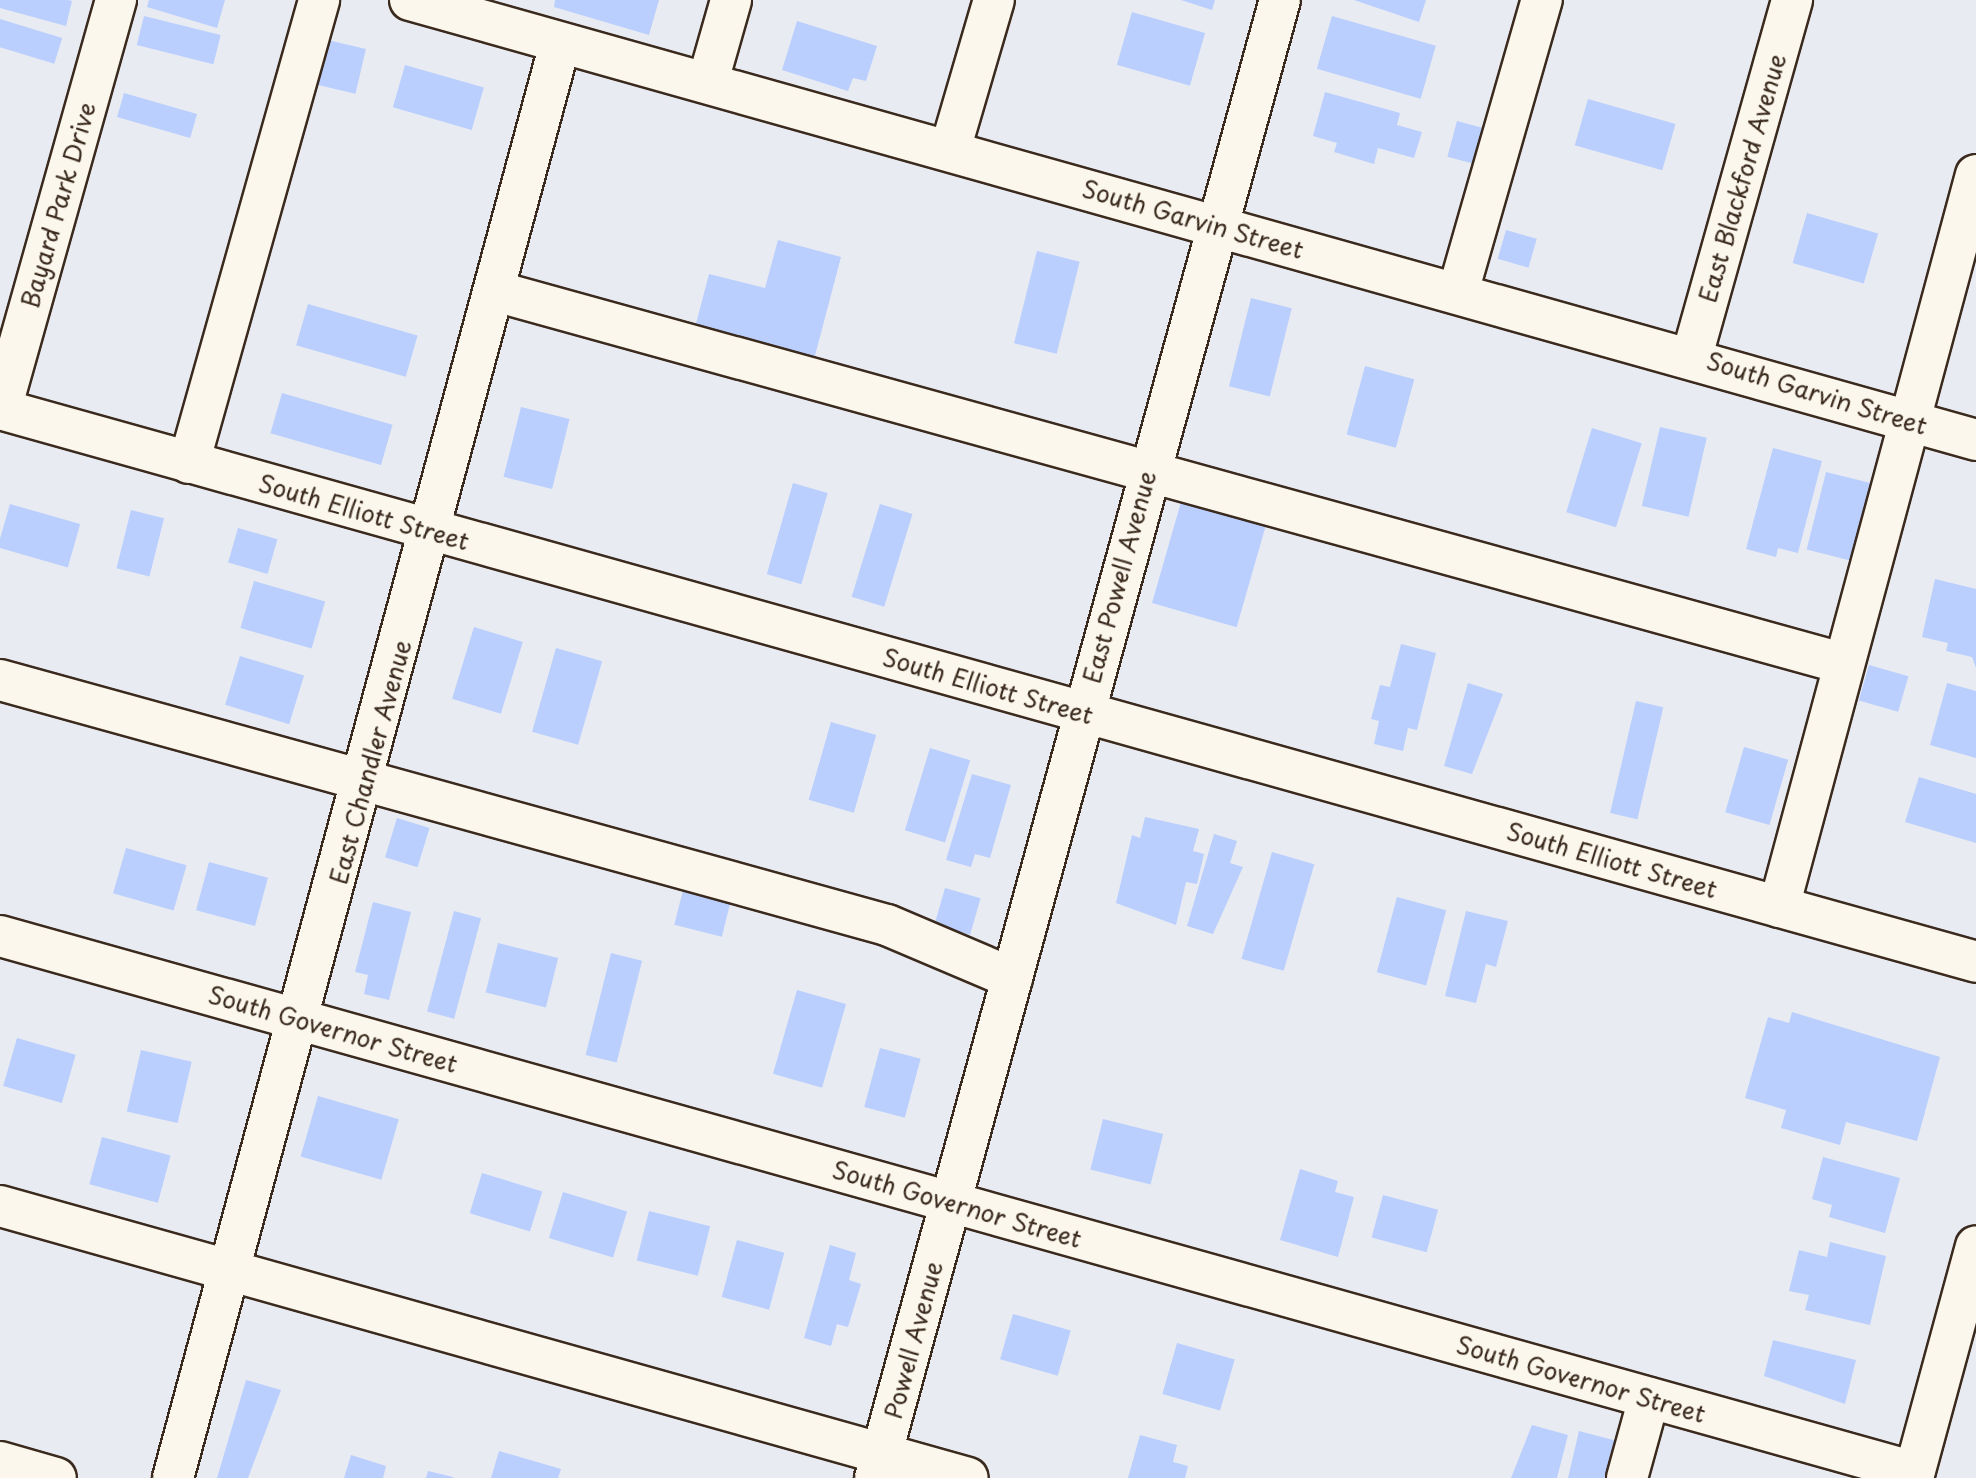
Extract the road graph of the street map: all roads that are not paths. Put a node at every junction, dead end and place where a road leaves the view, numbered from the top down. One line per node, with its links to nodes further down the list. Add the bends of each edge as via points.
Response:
1 (116, 0): 17 (street, Bayard Park Drive)
2 (319, 0): 20 (street)
3 (410, 0): 9 (street, South Garvin Street)
4 (731, 0): 10 (street)
5 (994, 0): 11 (street)
6 (1280, 0): 13 (street, East Powell Avenue)
7 (1542, 0): 15 (street)
8 (1792, 0): 16 (street, East Blackford Avenue)
9 (560, 44): 10 (street, South Garvin Street); 14 (street, East Chandler Avenue)
10 (708, 81): 11 (street, South Garvin Street)
11 (950, 150): 13 (street, South Garvin Street)
12 (1976, 175): 18 (street)
13 (1216, 226): 15 (street, South Garvin Street); 21 (street, East Powell Avenue)
14 (495, 291): 21 (street); 22 (street, East Chandler Avenue)
15 (1458, 292): 16 (street, South Garvin Street)
16 (1692, 356): 18 (street, South Garvin Street)
17 (0, 409): 20 (street, South Elliott Street)
18 (1905, 419): 19 (street, South Garvin Street); 23 (street)
19 (1976, 440)
20 (189, 463): 22 (street, South Elliott Street)
21 (1147, 477): 23 (street); 25 (street, East Powell Avenue)
22 (432, 531): 25 (street, South Elliott Street); 26 (street, East Chandler Avenue)
23 (1842, 663): 27 (street)
24 (0, 680): 26 (street)
25 (1082, 713): 27 (street, South Elliott Street); 30 (street, East Powell Avenue)
26 (364, 782): 30 (street, via 887,925); 31 (street, East Chandler Avenue)
27 (1779, 907): 29 (street, South Elliott Street)
28 (0, 936): 31 (street, South Governor Street)
29 (1976, 962)
30 (1012, 978): 32 (street, East Powell Avenue)
31 (300, 1020): 32 (street, South Governor Street); 35 (street, East Chandler Avenue)
32 (951, 1202): 36 (street, South Governor Street); 38 (street, Powell Avenue)
33 (0, 1206): 35 (street)
34 (1976, 1246): 39 (street)
35 (230, 1272): 38 (street); 41 (street, East Chandler Avenue)
36 (1649, 1398): 39 (street, South Governor Street); 43 (street)
37 (0, 1462): 40 (street)
38 (879, 1465): 42 (street)
39 (1914, 1475)
40 (56, 1478)
41 (173, 1478)
42 (968, 1478)
43 (1627, 1478)

